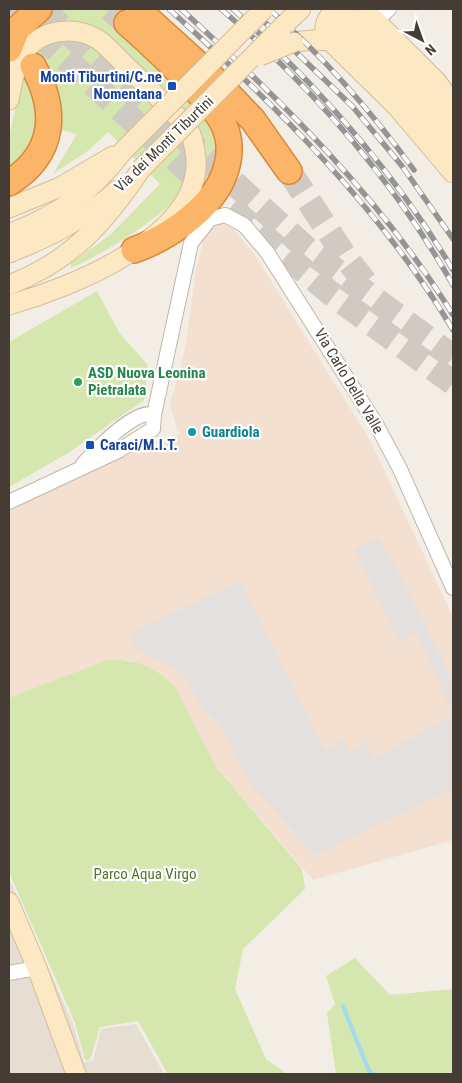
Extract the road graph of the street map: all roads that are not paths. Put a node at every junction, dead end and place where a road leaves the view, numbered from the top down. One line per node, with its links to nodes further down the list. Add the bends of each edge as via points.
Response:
1 (39, 9): 9 (highway, via 18,29)
2 (246, 9): 8 (street)
3 (264, 9): 8 (street, Via dei Monti Tiburtini, bridge)
4 (301, 9): 10 (street, Via dei Monti Tiburtini, bridge)
5 (376, 13): 12 (street)
6 (132, 16): 18 (highway, via 212,76 253,120); 23 (highway, via 215,111 224,126 229,148 224,177 202,207 158,239)
7 (336, 22): 10 (street, bridge, via 313,40 294,42); 14 (street, via 417,87); 15 (street); 19 (street, via 397,107)
8 (241, 31): 16 (street, Via dei Monti Tiburtini, bridge)
9 (9, 49)
10 (250, 61): 17 (street, Via dei Monti Tiburtini, bridge)
11 (33, 66): 20 (highway, via 48,101 48,133 33,163)
12 (448, 93)
13 (9, 100): 23 (street, via 25,50 46,35 76,30 100,40 187,126 194,142 196,160 190,191 172,219)
14 (453, 129)
15 (453, 150)
16 (123, 151): 21 (street, via 60,187); 22 (street, Via dei Monti Tiburtini, via 104,175 79,198 48,217)
17 (141, 169): 24 (street, Via dei Monti Tiburtini, via 80,220 58,233); 25 (street, via 112,211 78,246 48,266)
18 (289, 171)
19 (453, 173)
20 (9, 183)
21 (9, 208)
22 (9, 234)
23 (134, 250): 26 (street)
24 (9, 253)
25 (9, 285)
26 (38, 297): 27 (street); 28 (street)
27 (9, 306)
28 (9, 313)
29 (154, 416): 30 (street, via 145,414 133,420); 30 (street, via 153,429 140,439); 32 (street, Via Carlo Della Valle, via 191,243 205,223 222,215 235,219 251,232 273,260 376,424 400,468)
30 (80, 467): 31 (street)
31 (9, 502)
32 (453, 588)
33 (9, 902): 34 (street)
34 (37, 968): 35 (street); 36 (street)
35 (9, 973)
36 (75, 1074)

